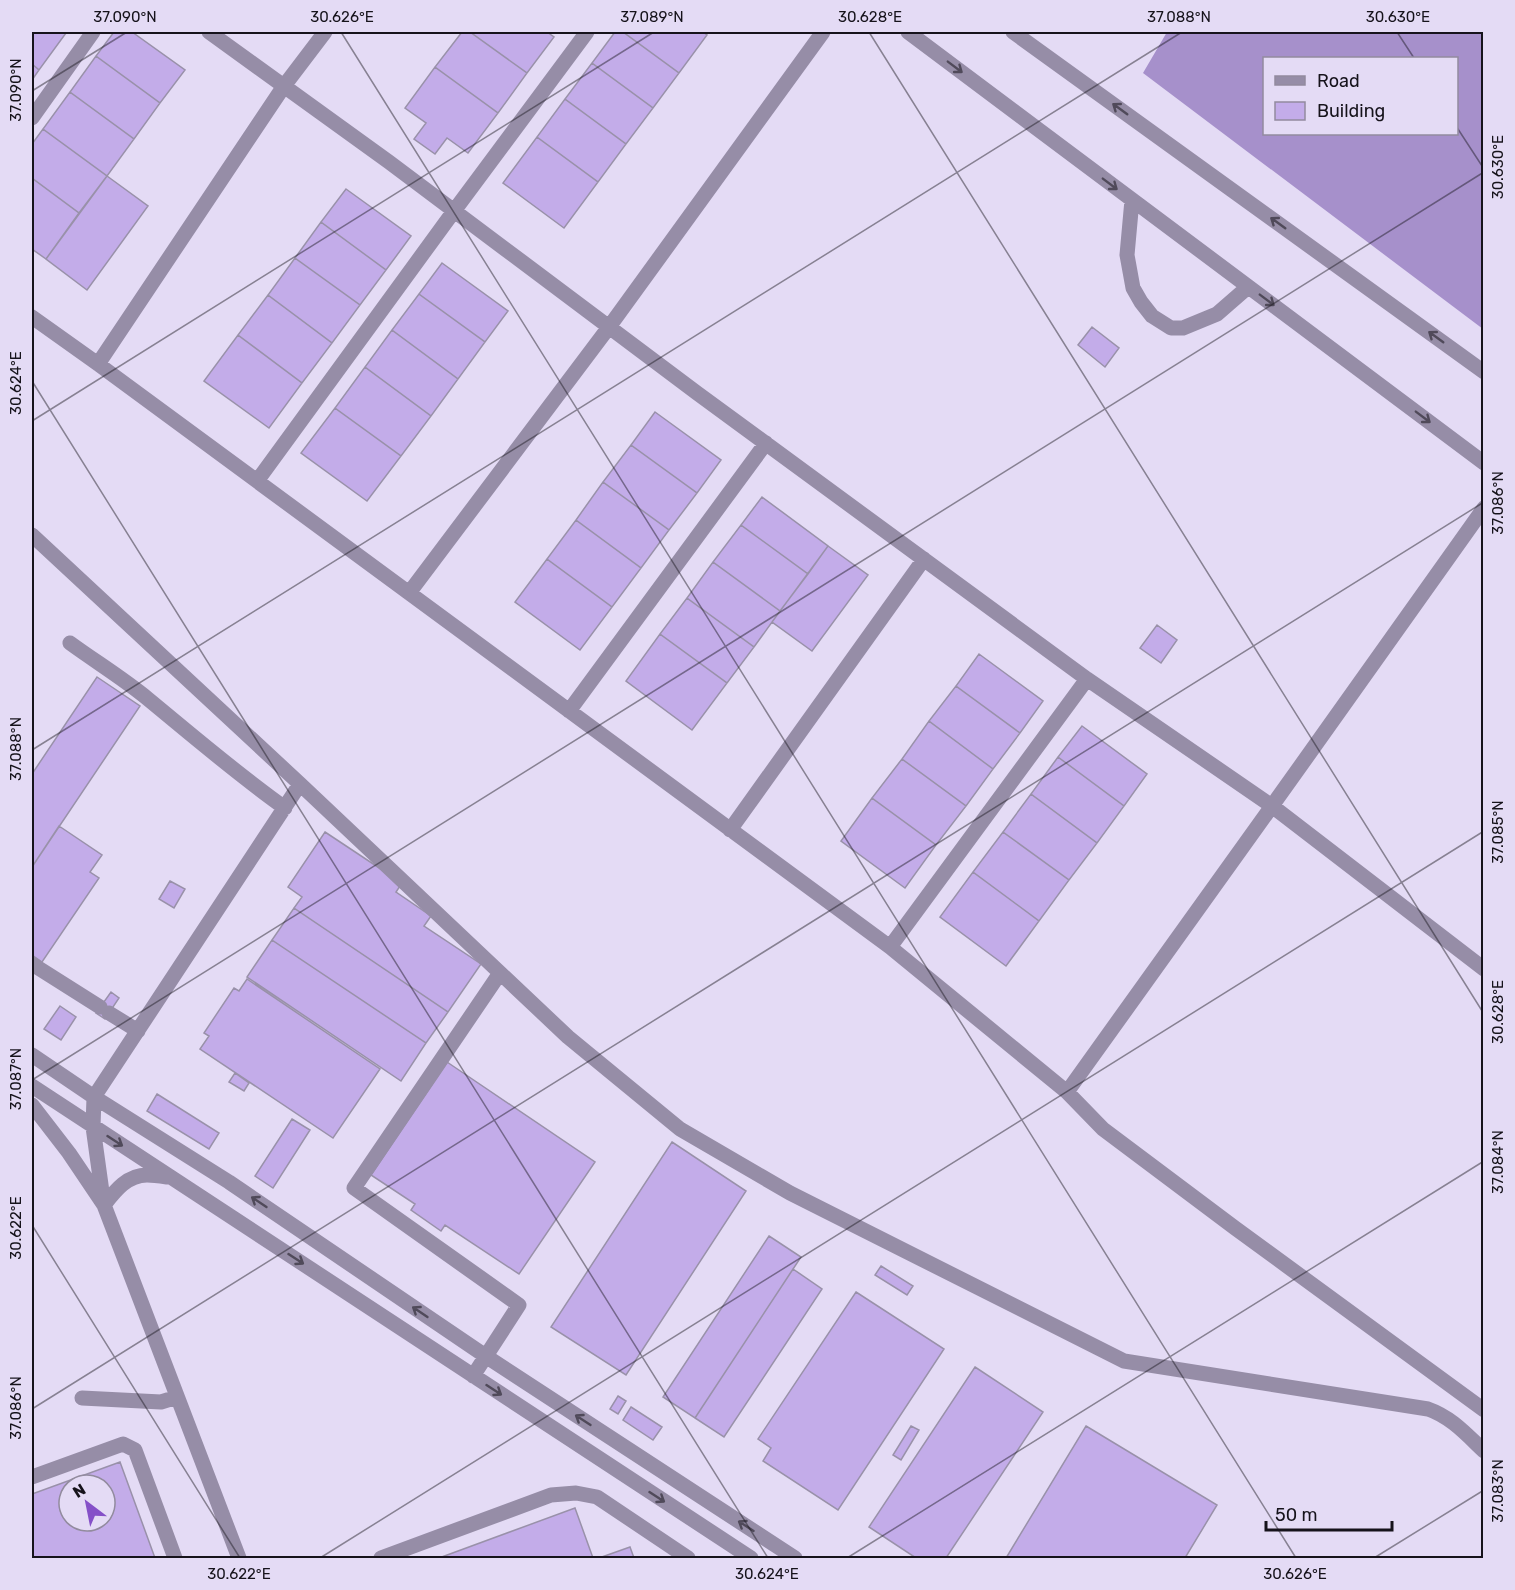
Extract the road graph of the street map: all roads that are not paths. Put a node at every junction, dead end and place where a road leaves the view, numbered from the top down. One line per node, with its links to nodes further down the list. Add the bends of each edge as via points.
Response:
1 (93, 32): 9 (street)
2 (209, 32): 8 (street)
3 (325, 32): 8 (street)
4 (587, 32): 11 (street)
5 (823, 32): 14 (street)
6 (908, 32): 10 (street, one-way to 10)
7 (1013, 32): 16 (street, one-way to 7)
8 (284, 86): 11 (street); 15 (street)
9 (32, 118)
10 (1132, 200): 12 (street); 12 (street, via 1127,255 1133,288 1152,316 1171,328 1182,328 1217,314)
11 (454, 210): 14 (street); 19 (street)
12 (1248, 287): 18 (street, one-way to 18)
13 (32, 316): 15 (street)
14 (609, 327): 17 (street); 23 (street)
15 (98, 364): 19 (street)
16 (1484, 372)
17 (766, 444): 22 (street); 26 (street)
18 (1484, 463)
19 (257, 482): 23 (street)
20 (1484, 508): 28 (street)
21 (32, 535): 27 (street)
22 (924, 559): 25 (street); 30 (street)
23 (409, 593): 26 (street)
24 (70, 643): 29 (street, via 147,698)
25 (1088, 679): 28 (street); 31 (street)
26 (569, 711): 30 (street)
27 (300, 784): 29 (street); 34 (street)
28 (1272, 806): 33 (street); 38 (street)
29 (285, 808): 35 (street)
30 (730, 830): 31 (street)
31 (890, 947): 38 (street)
32 (32, 964): 35 (street)
33 (1484, 969)
34 (500, 972): 44 (street, via 354,1188 519,1305); 49 (street, via 568,1037 680,1129 790,1193 1124,1361 1428,1408 1450,1420)
35 (138, 1030): 39 (street)
36 (32, 1055): 39 (street)
37 (32, 1086): 41 (street)
38 (1067, 1092): 48 (street, via 1103,1129)
39 (94, 1097): 41 (street); 44 (street, one-way to 39, via 239,1189)
40 (32, 1105): 43 (street)
41 (93, 1127): 42 (street, one-way to 42); 43 (street)
42 (172, 1178): 43 (street, via 145,1174 132,1179 118,1187); 45 (street, one-way to 45)
43 (104, 1205): 46 (street)
44 (487, 1357): 45 (street); 56 (street, one-way to 44)
45 (473, 1376): 55 (street, one-way to 55)
46 (177, 1397): 47 (street, via 161,1402); 52 (street)
47 (82, 1398)
48 (1484, 1410)
49 (1484, 1451)
50 (32, 1477): 51 (street, via 123,1444 135,1450)
51 (175, 1558)
52 (239, 1558)
53 (381, 1558): 54 (street, via 564,1493 597,1497)
54 (688, 1558)
55 (751, 1558)
56 (795, 1558)

